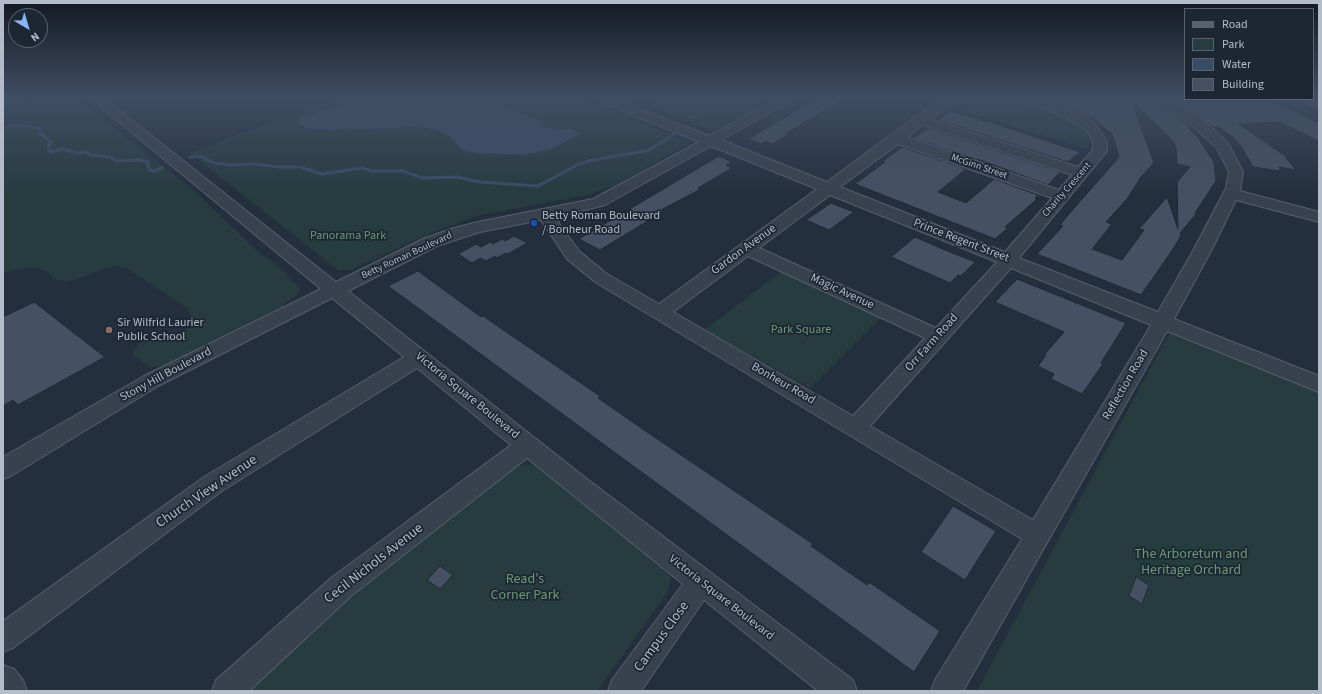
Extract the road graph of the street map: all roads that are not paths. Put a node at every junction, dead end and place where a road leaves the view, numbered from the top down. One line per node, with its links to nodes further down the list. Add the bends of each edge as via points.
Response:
1 (136, 130): 18 (street, Victoria Square Boulevard)
2 (686, 130): 9 (street, Prince Regent Street)
3 (728, 130): 9 (street, Betty Roman Boulevard)
4 (906, 130): 8 (street)
5 (952, 130): 10 (street)
6 (1093, 130): 10 (street, Charity Crescent, via 1100,142 1100,151)
7 (1206, 130): 12 (street, Reflection Road, via 1223,146 1236,172)
8 (896, 138): 11 (street); 13 (street, McGinn Street)
9 (711, 140): 11 (street, Prince Regent Street); 14 (street, Betty Roman Boulevard, via 615,195 582,207)
10 (1081, 173): 13 (street, Charity Crescent)
11 (828, 189): 16 (street, Gardon Avenue); 17 (street, Prince Regent Street)
12 (1232, 194): 15 (street); 20 (street, Reflection Road)
13 (1062, 196): 17 (street, Charity Crescent)
14 (547, 214): 18 (street, Betty Roman Boulevard, via 478,227 444,237); 19 (street, Bonheur Road, via 573,255 601,278)
15 (1319, 217)
16 (746, 248): 19 (street, Gardon Avenue); 21 (street, Magic Avenue)
17 (1008, 259): 20 (street, Prince Regent Street); 21 (street, Orr Farm Road)
18 (335, 290): 22 (street, Victoria Square Boulevard); 26 (street, Stony Hill Boulevard, via 151,381)
19 (660, 312): 24 (street, Bonheur Road)
20 (1162, 322): 23 (street, Prince Regent Street); 27 (street, Reflection Road)
21 (937, 336): 24 (street, Orr Farm Road)
22 (419, 357): 25 (street, Victoria Square Boulevard); 29 (street, Church View Avenue, via 213,484)
23 (1319, 384)
24 (856, 427): 27 (street, Bonheur Road)
25 (528, 445): 28 (street, Victoria Square Boulevard); 32 (street, Cecil Nichols Avenue, via 342,587)
26 (3, 469)
27 (1037, 535): 35 (street, Reflection Road)
28 (702, 582): 33 (street, Campus Close); 34 (street, Victoria Square Boulevard)
29 (3, 638)
30 (3, 680): 31 (street)
31 (12, 691)
32 (227, 691)
33 (623, 691)
34 (842, 691)
35 (946, 691)

